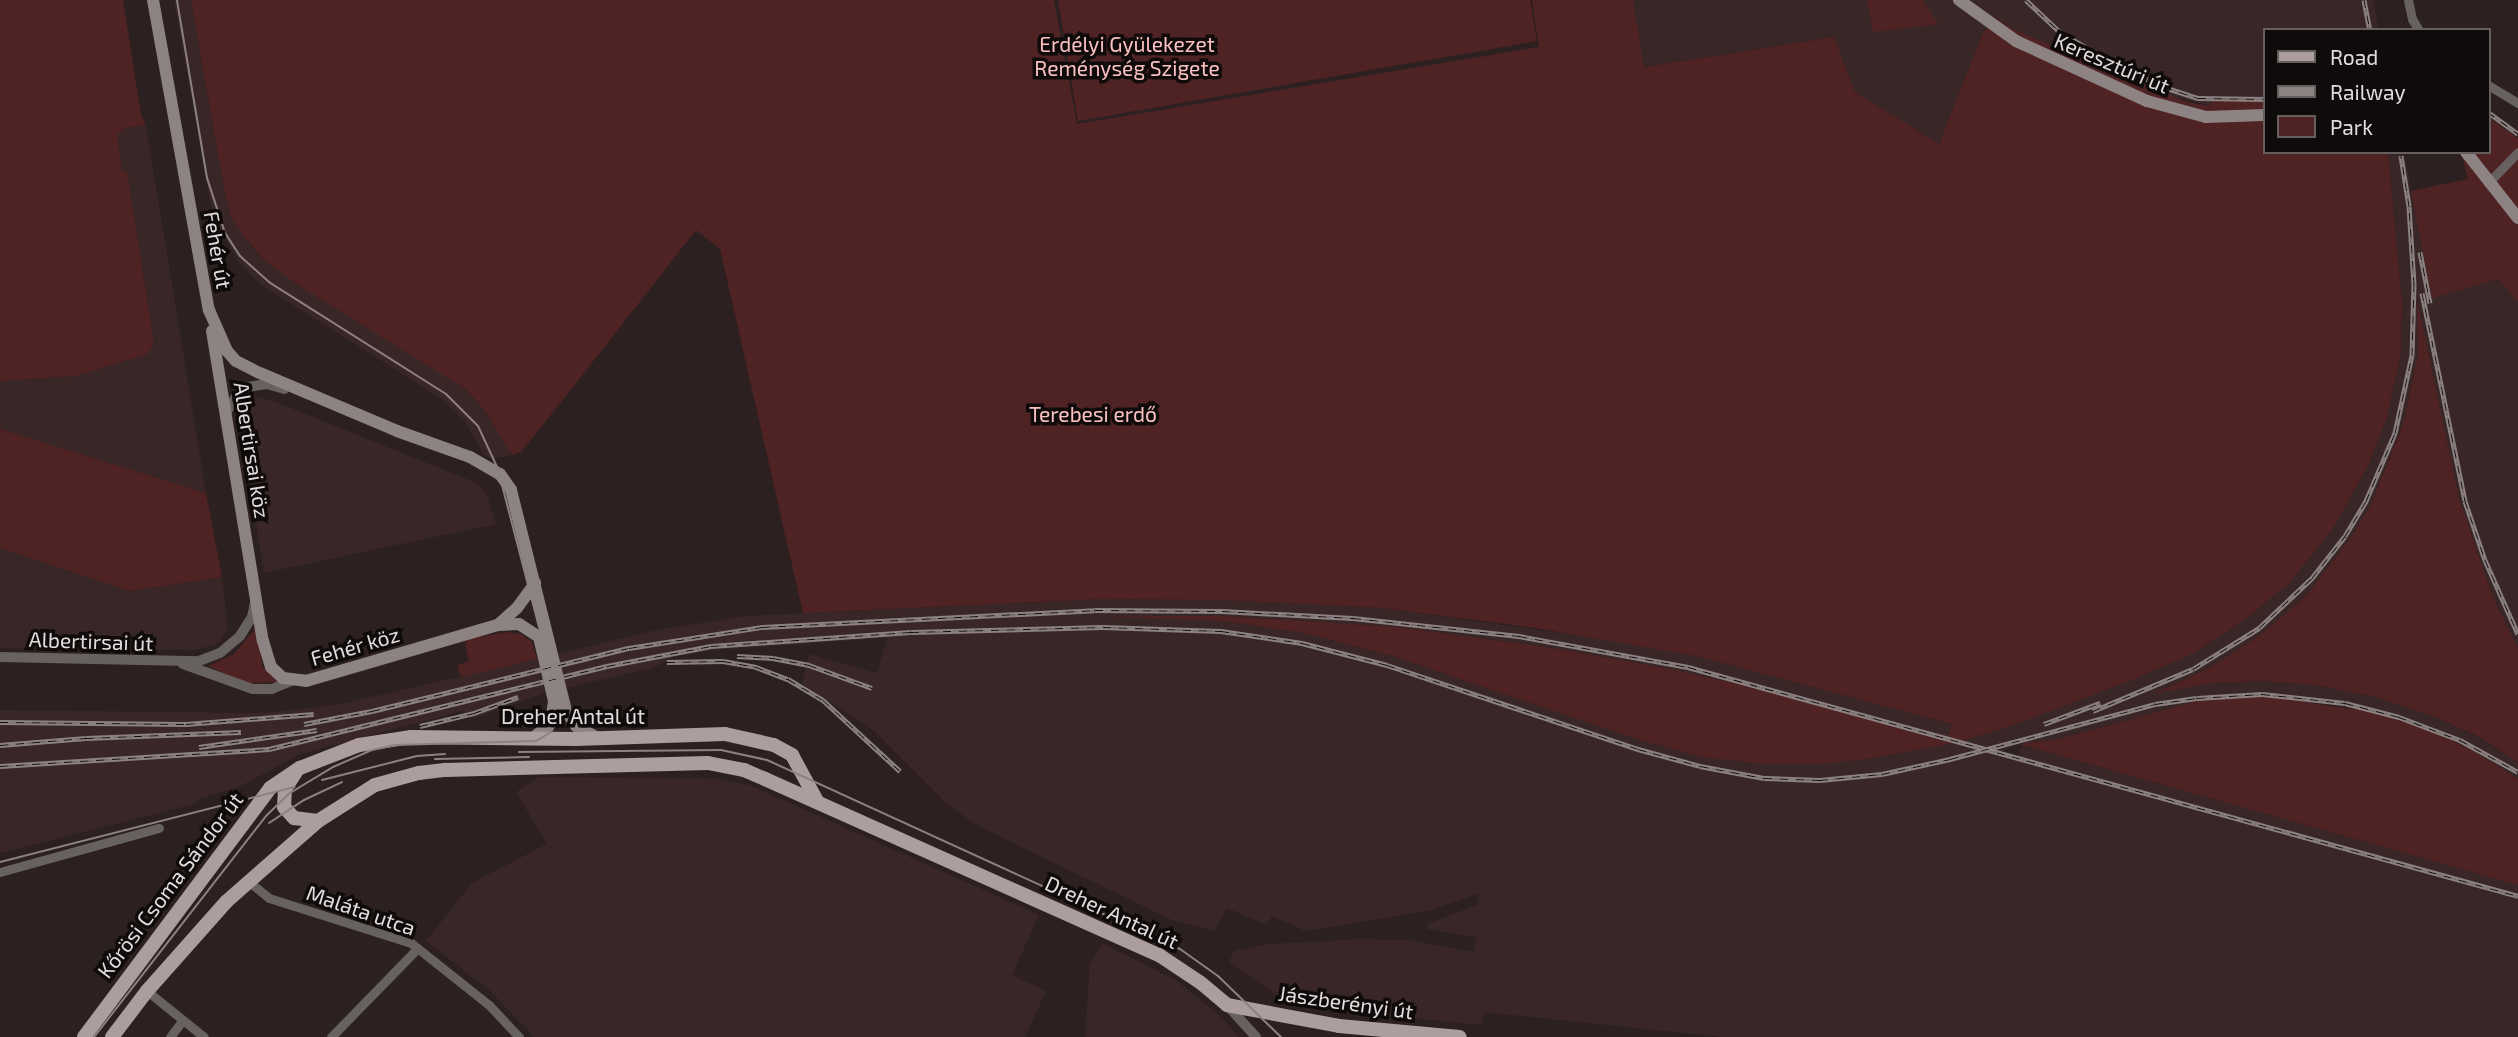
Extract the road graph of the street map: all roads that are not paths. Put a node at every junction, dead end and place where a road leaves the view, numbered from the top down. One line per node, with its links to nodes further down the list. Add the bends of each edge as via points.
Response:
1 (153, 0): 12 (main road, Fehér út)
2 (1959, 0): 7 (main road, Keresztúri út, via 2016,41 2147,101 2206,117)
3 (2408, 0): 4 (street)
4 (2418, 28)
5 (2490, 86): 6 (street)
6 (2518, 103)
7 (2262, 116)
8 (2518, 152): 10 (street)
9 (2467, 154): 10 (main road)
10 (2488, 183): 11 (main road)
11 (2518, 218)
12 (209, 310): 13 (main road, Albertirsai köz); 14 (main road, Fehér út, via 220,340 236,361)
13 (227, 411): 14 (street, Fehér út, via 248,387 267,384 337,412); 16 (main road, Albertirsai köz)
14 (365, 418): 15 (main road, Fehér út, via 470,457 500,474 510,490)
15 (535, 583): 17 (main road); 22 (main road, Fehér út, via 566,711 576,726)
16 (256, 597): 19 (street, Albertirsai köz, via 252,617 240,636 210,658); 20 (main road, Albertirsai köz, via 267,659 276,673)
17 (498, 625): 20 (main road, Fehér köz, via 306,681); 21 (main road, Fehér köz, via 519,624 539,637 554,712 551,723)
18 (0, 657): 19 (street, Albertirsai út)
19 (181, 663): 20 (street, Fehér köz, via 253,689 272,689)
20 (291, 681)
21 (533, 738): 22 (main road, Dreher Antal út); 24 (main road, Dreher Antal út, via 388,739)
22 (601, 739): 23 (main road, Dreher Antal út, via 725,734 774,745)
23 (797, 761): 25 (main road, via 787,778); 26 (main road)
24 (300, 768): 27 (main road, via 285,789 284,807 303,822); 35 (main road, Kőrösi Csoma Sándor út, via 270,788 251,810)
25 (765, 779): 26 (main road, Dreher Antal út); 27 (main road, Dreher Antal út, via 708,763 445,770 375,785)
26 (818, 802): 33 (main road, Dreher Antal út, via 1159,956 1202,982)
27 (318, 821): 30 (main road)
28 (159, 828): 29 (street)
29 (0, 872)
30 (248, 881): 31 (street, Maláta utca, via 269,898); 32 (main road)
31 (418, 948): 39 (street); 40 (street, Maláta utca, via 489,1005)
32 (147, 992): 34 (street); 36 (main road)
33 (1227, 1005): 41 (street); 42 (main road, Jászberényi út, via 1339,1026)
34 (183, 1020): 37 (street); 38 (street)
35 (83, 1037)
36 (112, 1037)
37 (170, 1037)
38 (204, 1037)
39 (331, 1037)
40 (520, 1037)
41 (1256, 1037)
42 (1460, 1037)

